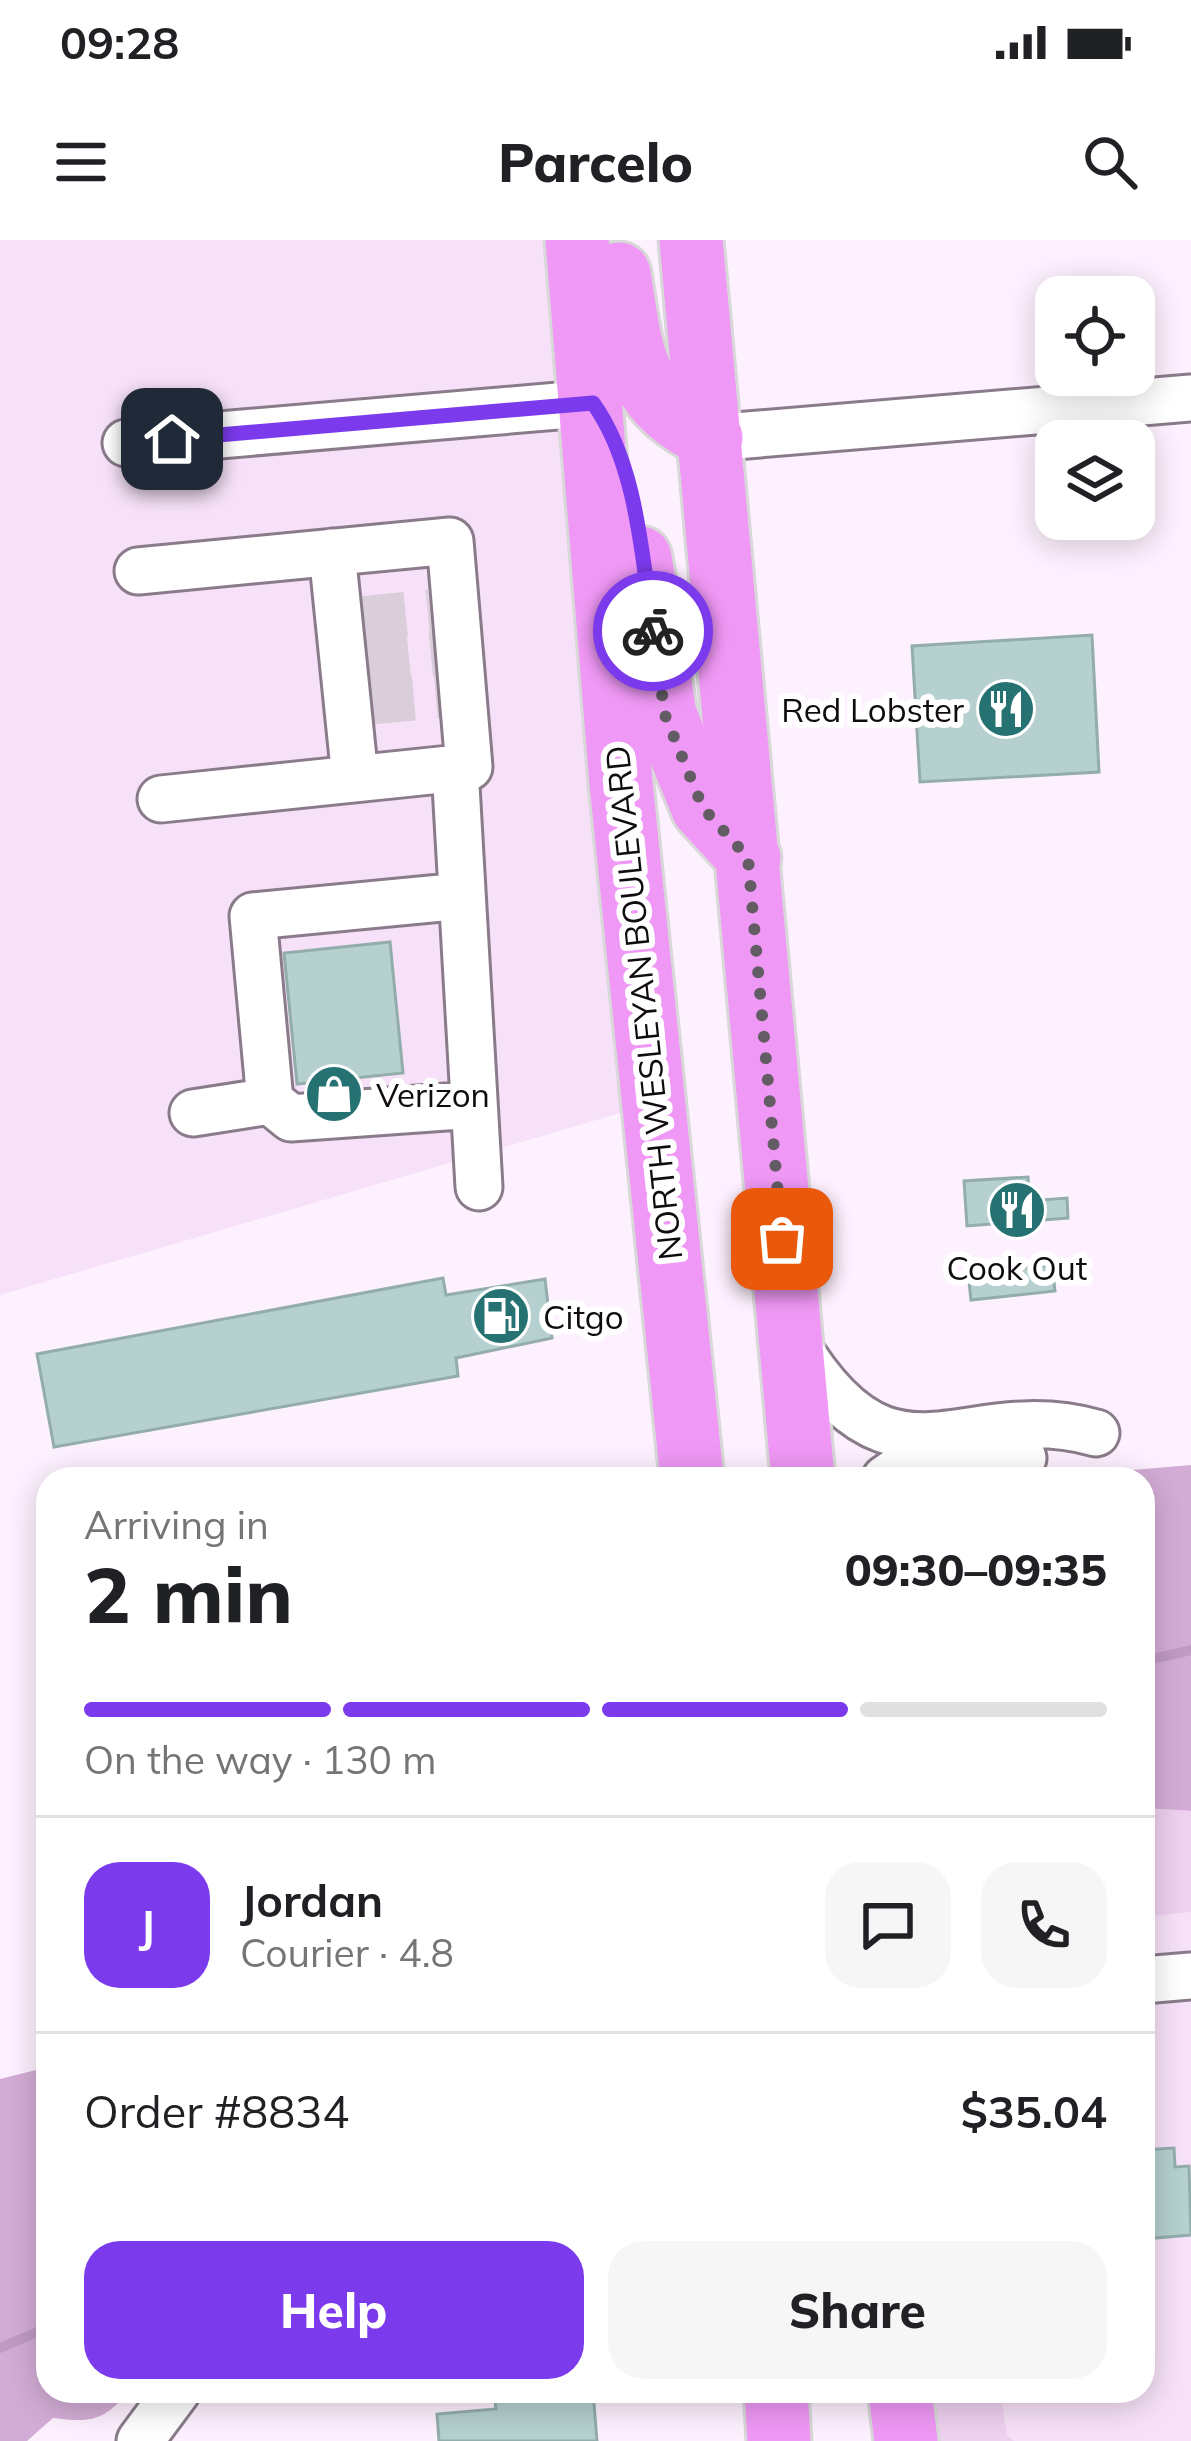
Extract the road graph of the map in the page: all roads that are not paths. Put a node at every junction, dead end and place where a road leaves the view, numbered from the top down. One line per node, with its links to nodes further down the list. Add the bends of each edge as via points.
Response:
1 (577, 240): 5 (highway, NORTH WESLEYAN BOULEVARD)
2 (614, 240): 6 (highway, via 641,381 660,408)
3 (691, 240): 6 (highway)
4 (1191, 398): 6 (street)
5 (593, 403): 7 (street); 13 (highway, via 624,466 665,715 703,808); 21 (highway, NORTH WESLEYAN BOULEVARD, via 621,783)
6 (711, 438): 13 (highway)
7 (125, 443)
8 (332, 553): 9 (street); 10 (street, via 450,542 447,653 469,767); 11 (street, via 354,661)
9 (138, 571)
10 (455, 768): 11 (street); 14 (street)
11 (356, 778): 12 (street)
12 (161, 799)
13 (748, 858): 20 (highway)
14 (462, 896): 15 (street); 17 (street)
15 (254, 936): 16 (street); 17 (street, via 275,976 286,1091 300,1099 418,1089)
16 (271, 1101): 17 (street, via 291,1118); 18 (street)
17 (460, 1107): 19 (street)
18 (194, 1113)
19 (479, 1187)
20 (790, 1335): 22 (highway); 23 (street, via 818,1380 877,1430 922,1437 1059,1423 1096,1433 1066,1454)
21 (691, 1467)
22 (802, 1467)
23 (942, 1467)
24 (1191, 1976): 25 (street)
25 (1155, 1979)
26 (168, 2403): 29 (street)
27 (777, 2403): 30 (highway)
28 (901, 2403): 31 (highway)
29 (140, 2441)
30 (779, 2441)
31 (906, 2441)

